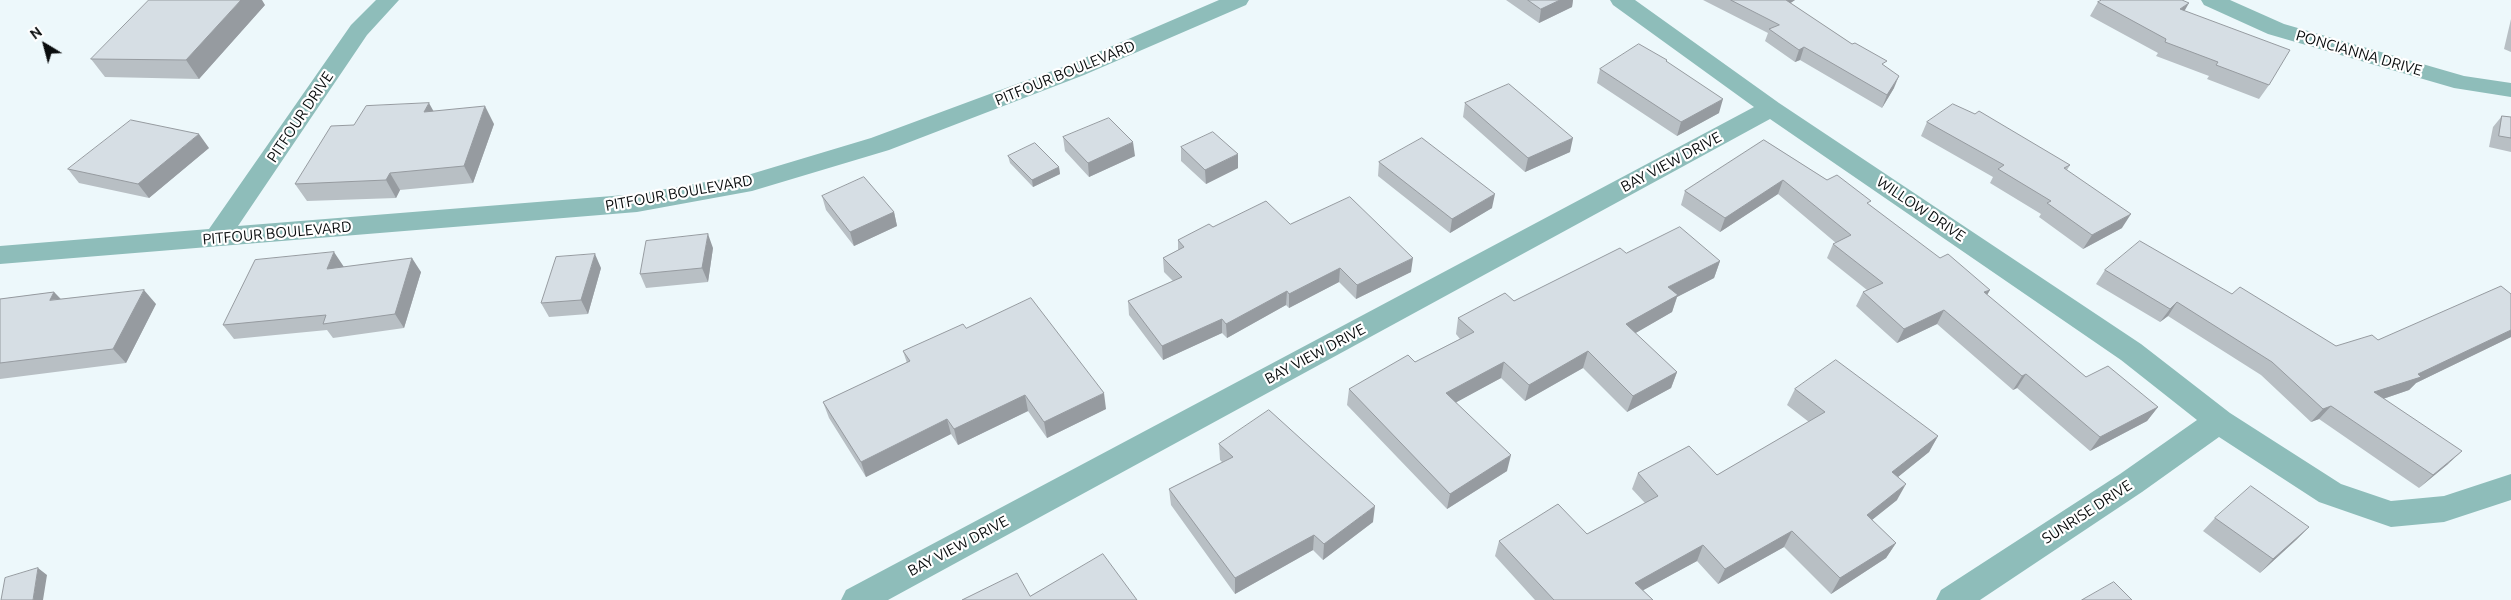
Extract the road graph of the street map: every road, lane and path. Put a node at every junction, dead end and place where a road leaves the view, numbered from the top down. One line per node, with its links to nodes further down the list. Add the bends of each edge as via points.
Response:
1 (388, 0): 7 (street, PITFOUR DRIVE, via 360,30)
2 (1238, 0): 7 (street, PITFOUR BOULEVARD, via 1076,70 880,144 752,182 637,203)
3 (1621, 0): 6 (street, WILLOW DRIVE)
4 (2212, 0): 5 (street, PONCIANNA DRIVE, via 2276,29 2462,83)
5 (2511, 90)
6 (1771, 108): 9 (street, WILLOW DRIVE, via 2132,352); 11 (street, BAY VIEW DRIVE)
7 (216, 238): 8 (street, PITFOUR BOULEVARD)
8 (0, 255)
9 (2219, 421): 10 (street, WILLOW DRIVE, via 2330,493 2391,514 2444,509); 12 (street, SUNRISE DRIVE)
10 (2511, 487)
11 (858, 600)
12 (1953, 600)

